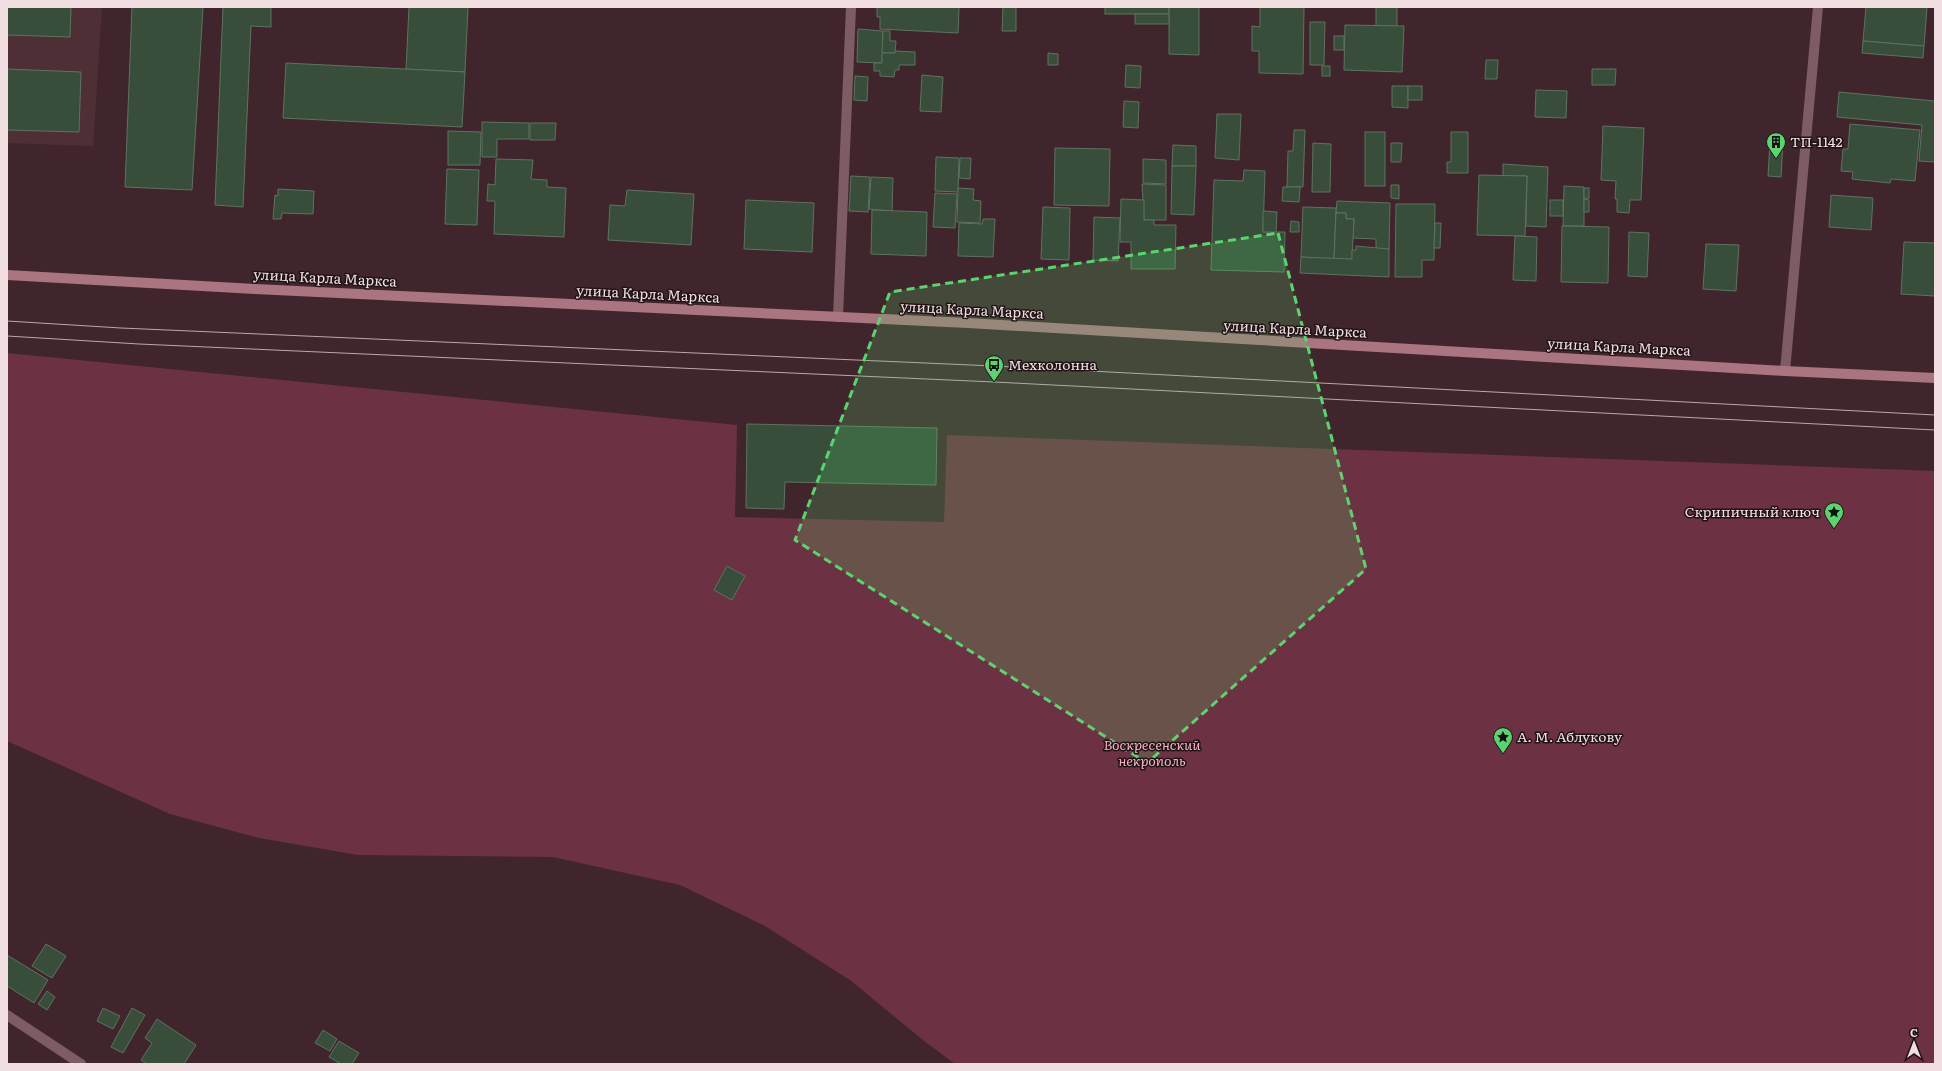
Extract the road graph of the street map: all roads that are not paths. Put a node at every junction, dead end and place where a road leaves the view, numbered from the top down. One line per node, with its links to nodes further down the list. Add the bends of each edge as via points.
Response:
1 (850, 7): 4 (street)
2 (1818, 7): 5 (street)
3 (7, 275): 4 (main road, улица Карла Маркса)
4 (838, 317): 5 (main road, улица Карла Маркса)
5 (1785, 371): 6 (main road, улица Карла Маркса)
6 (1935, 378)
7 (7, 1015): 8 (street)
8 (81, 1064)

